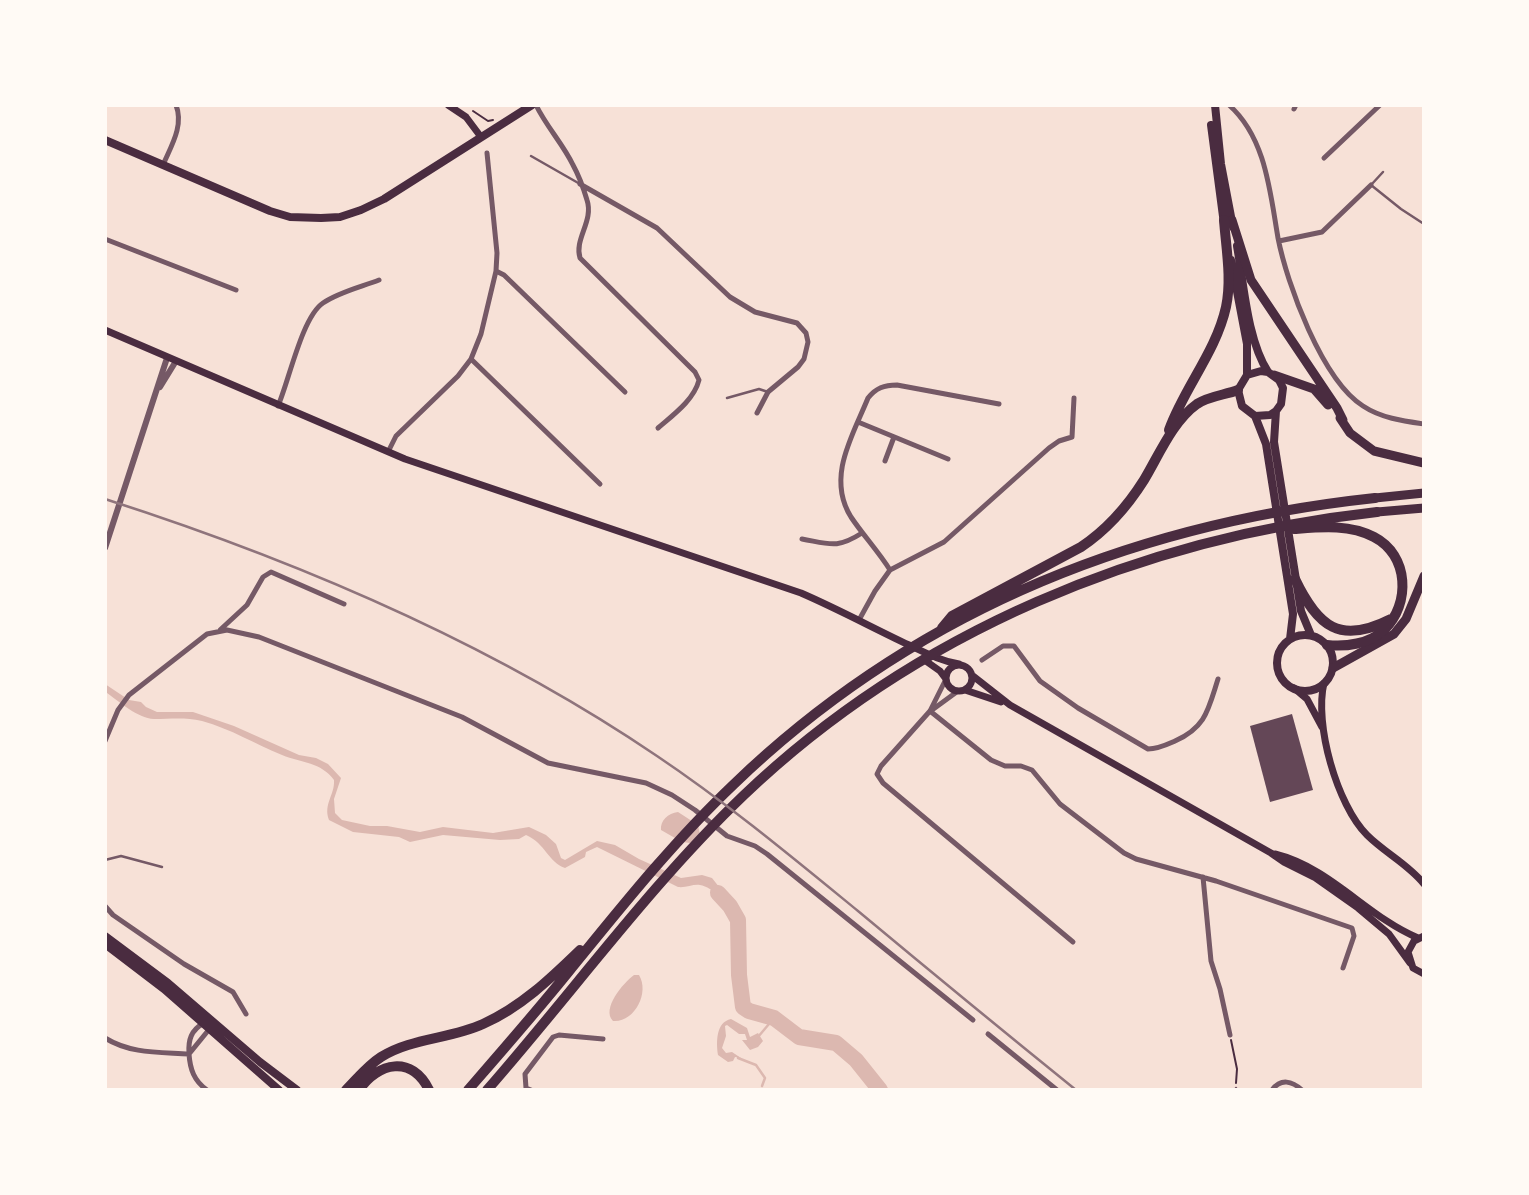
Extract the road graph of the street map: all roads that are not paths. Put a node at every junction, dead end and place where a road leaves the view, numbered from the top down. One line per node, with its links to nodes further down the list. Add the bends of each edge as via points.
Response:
1 (176, 105): 12 (street, via 176,138)
2 (448, 105): 7 (main road, via 466,117)
3 (534, 105): 7 (main road); 14 (street)
4 (1213, 105): 16 (main road, via 1214,154)
5 (1229, 105): 19 (street, via 1245,123 1264,164)
6 (1380, 105): 11 (street)
7 (481, 137): 12 (main road, via 377,203 350,214 321,218 270,211)
8 (105, 140): 12 (main road)
9 (488, 153): 20 (street)
10 (531, 156): 14 (lane)
11 (1324, 158)
12 (163, 165)
13 (1383, 172): 15 (lane)
14 (580, 184): 32 (street, via 657,228 742,305 797,323 806,333 804,359); 43 (street, via 589,214 580,258 699,380 683,406)
15 (1371, 185): 17 (lane); 19 (street, via 1322,232)
16 (1228, 220): 27 (main road, via 1255,343); 28 (main road, via 1247,344); 40 (highway, via 1251,280); 45 (highway, via 1226,305 1212,348)
17 (1424, 224)
18 (105, 239): 22 (street)
19 (1279, 241): 42 (street, via 1301,310 1342,388 1374,412)
20 (496, 271): 25 (street); 31 (street)
21 (379, 280): 36 (street, via 315,310)
22 (236, 290)
23 (105, 330): 24 (main road)
24 (167, 358): 26 (main road); 30 (street)
25 (471, 359): 46 (street, via 442,394 396,436); 51 (street)
26 (176, 361): 30 (street); 36 (main road)
27 (1271, 374): 28 (main road); 37 (main road, via 1283,388); 40 (highway, via 1314,389)
28 (1247, 375): 29 (main road)
29 (1238, 390): 39 (main road, via 1241,407); 45 (highway, via 1198,404 1185,414)
30 (157, 391): 59 (street)
31 (625, 392)
32 (768, 393): 33 (lane, via 759,389); 38 (street)
33 (727, 398)
34 (1074, 398): 61 (street, via 1072,437 1049,449 944,542)
35 (999, 404): 41 (street, via 885,385 868,398)
36 (278, 406): 46 (main road)
37 (1276, 411): 39 (main road); 50 (main road)
38 (757, 413)
39 (1255, 416): 50 (main road)
40 (1343, 420): 49 (highway, via 1350,433 1374,451)
41 (858, 422): 44 (street); 56 (street, via 840,468 841,492)
42 (1424, 424)
43 (658, 428)
44 (894, 437): 47 (street); 48 (street)
45 (1162, 447): 68 (highway, via 1129,502 1096,537 951,616)
46 (388, 452): 66 (main road, via 802,593)
47 (948, 459)
48 (885, 461)
49 (1424, 463)
50 (1275, 480): 60 (main road)
51 (600, 484)
52 (1424, 493): 53 (highway)
53 (1375, 498): 68 (highway, via 1266,512 1150,541 1053,575)
54 (1424, 508): 55 (highway)
55 (1377, 512): 57 (highway)
56 (862, 533): 58 (street, via 845,544); 61 (street)
57 (1251, 533): 65 (highway, via 1342,527 1376,538 1392,551 1402,575 1401,602); 117 (highway, via 1115,570 1028,605 958,639 857,702 772,769 708,832)
58 (802, 539)
59 (105, 548)
60 (1288, 559): 63 (main road); 70 (main road, via 1293,614)
61 (890, 570): 66 (street)
62 (1424, 576): 75 (highway, via 1406,619 1394,634)
63 (1295, 579): 65 (highway, via 1314,613 1333,627 1364,631); 69 (main road)
64 (344, 604): 67 (street, via 271,572 263,577 247,605)
65 (1392, 619): 72 (highway, via 1368,640 1348,646)
66 (859, 620): 71 (main road)
67 (220, 630): 85 (street, via 198,640 139,685 121,706); 101 (street, via 259,637 462,718 548,762 646,783 672,795 727,836 767,854)
68 (940, 631): 92 (highway, via 841,695 760,759 695,822)
69 (1311, 635): 70 (main road); 72 (main road)
70 (1290, 639): 80 (main road, via 1277,661 1282,677)
71 (897, 640): 74 (main road); 77 (main road)
72 (1327, 645): 75 (main road)
73 (982, 660): 78 (street, via 1003,646 1014,646 1040,681 1148,748 1195,730 1207,713)
74 (959, 664): 76 (main road); 77 (main road, via 950,668)
75 (1333, 668): 79 (main road)
76 (973, 676): 81 (main road); 82 (main road)
77 (946, 680): 81 (main road, via 951,688); 83 (street)
78 (1218, 680)
79 (1324, 683): 80 (main road, via 1313,690); 84 (main road)
80 (1294, 688): 84 (main road, via 1307,699)
81 (962, 691): 82 (main road); 83 (street)
82 (1010, 705): 86 (main road)
83 (930, 711): 89 (street, via 991,760 1032,770 1060,804 1124,853); 95 (street, via 877,774)
84 (1324, 730): 90 (main road, via 1342,794 1355,821)
85 (105, 741)
86 (1271, 853): 93 (main road, via 1326,876 1398,930); 97 (main road, via 1358,908 1389,934)
87 (105, 860): 88 (lane, via 121,856)
88 (163, 867)
89 (1203, 877): 98 (street, via 1352,928 1354,936); 106 (street, via 1211,961)
90 (1424, 884)
91 (105, 906): 100 (street, via 184,964 233,992)
92 (610, 920): 113 (highway, via 519,1004 479,1026 391,1051); 116 (highway)
93 (1422, 935): 97 (main road, via 1408,951)
94 (105, 936): 102 (main road)
95 (1073, 942)
96 (105, 944): 103 (main road)
97 (1410, 963): 99 (main road)
98 (1343, 968)
99 (1422, 974)
100 (246, 1014)
101 (973, 1020)
102 (214, 1021): 103 (street); 104 (street); 112 (main road)
103 (201, 1024): 104 (main road); 109 (street, via 192,1033)
104 (210, 1031): 109 (street); 111 (main road)
105 (988, 1034): 119 (street)
106 (1230, 1035)
107 (105, 1038): 109 (street, via 134,1051)
108 (603, 1039): 118 (street, via 553,1037 525,1074 526,1088)
109 (188, 1054): 110 (street, via 198,1084)
110 (207, 1090)
111 (279, 1090)
112 (297, 1090)
113 (346, 1090)
114 (359, 1090): 115 (highway, via 374,1073 397,1066 416,1073)
115 (429, 1090)
116 (468, 1090)
117 (487, 1090)
118 (531, 1090)
119 (1057, 1090)
120 (1272, 1090): 121 (street, via 1283,1081)
121 (1302, 1090)

